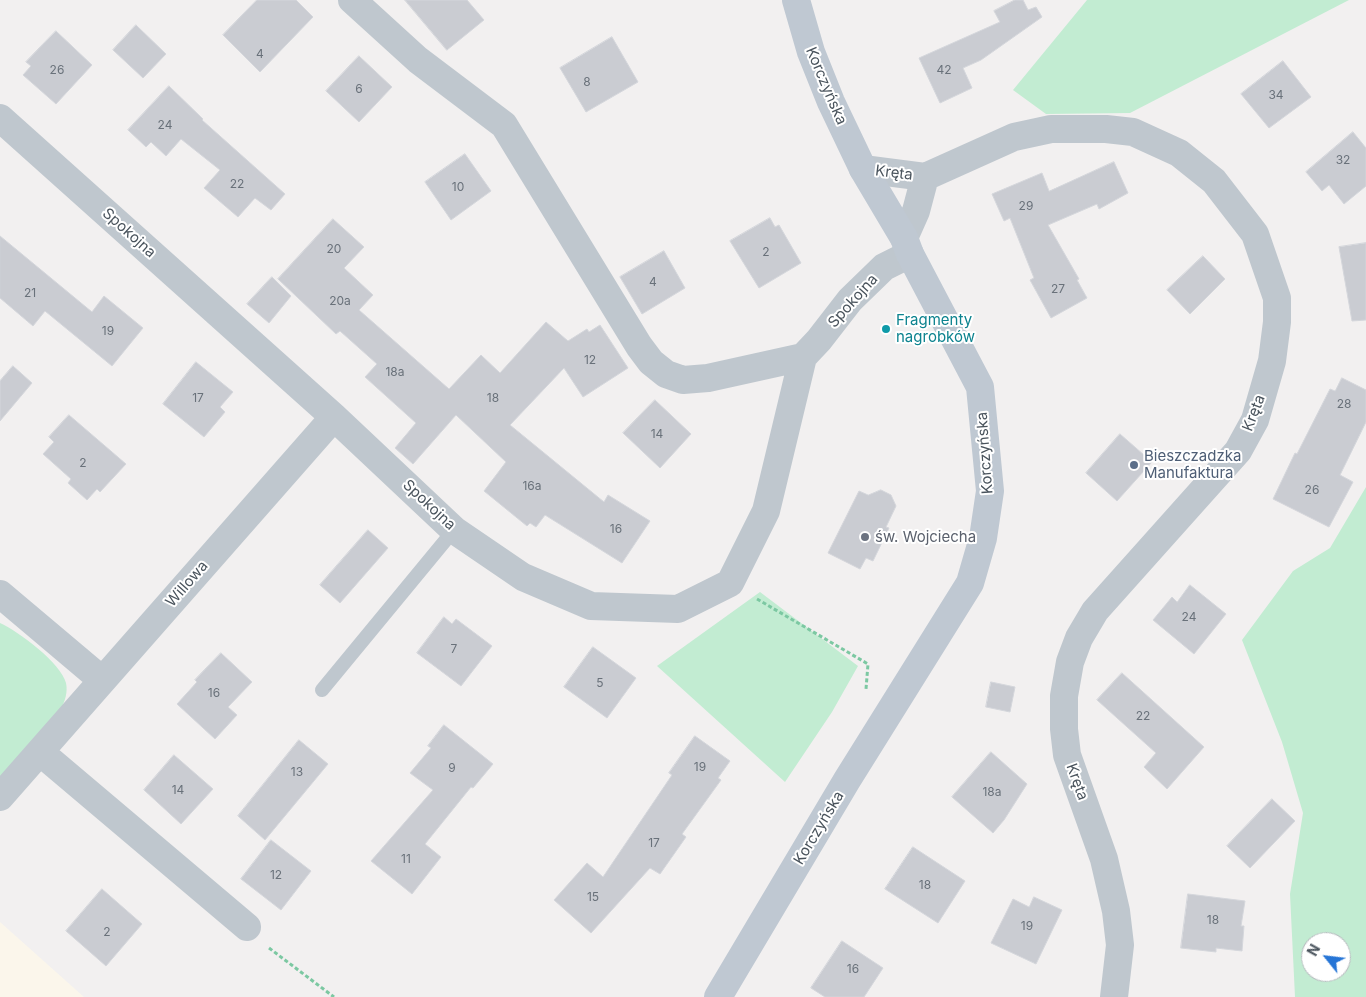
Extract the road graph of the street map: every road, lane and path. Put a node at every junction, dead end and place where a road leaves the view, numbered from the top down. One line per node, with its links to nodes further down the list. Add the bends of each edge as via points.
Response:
1 (352, 0): 7 (street, via 418,60 504,125 651,362 666,374 683,380 708,378)
2 (796, 0): 4 (main road, Korczyńska, via 830,102)
3 (0, 118): 8 (street, Spokojna)
4 (863, 169): 5 (street, Kręta); 6 (main road, Korczyńska)
5 (925, 177): 6 (street, Kręta); 20 (street, Kręta, via 1014,137 1051,129 1133,132 1178,153 1214,181 1255,234 1277,298 1272,361 1255,420 1238,451 1095,611 1070,662 1064,696 1067,755 1104,859 1116,911 1120,945)
6 (907, 246): 7 (street, Spokojna, via 850,300 820,340); 19 (main road, Korczyńska, via 980,387 990,491 983,538 970,582)
7 (803, 356): 9 (street, Spokojna, via 766,511 730,583 678,609 590,606 523,577)
8 (334, 417): 9 (street, Spokojna); 12 (street, Willowa)
9 (454, 530): 13 (lane)
10 (0, 594): 12 (street)
11 (756, 598): 14 (path, via 868,664)
12 (102, 680): 15 (street, Willowa)
13 (322, 690)
14 (866, 693)
15 (40, 752): 16 (street, Willowa); 17 (street)
16 (0, 797)
17 (247, 927): 18 (path, via 273,952)
18 (334, 997)
19 (718, 997)
20 (1114, 997)

